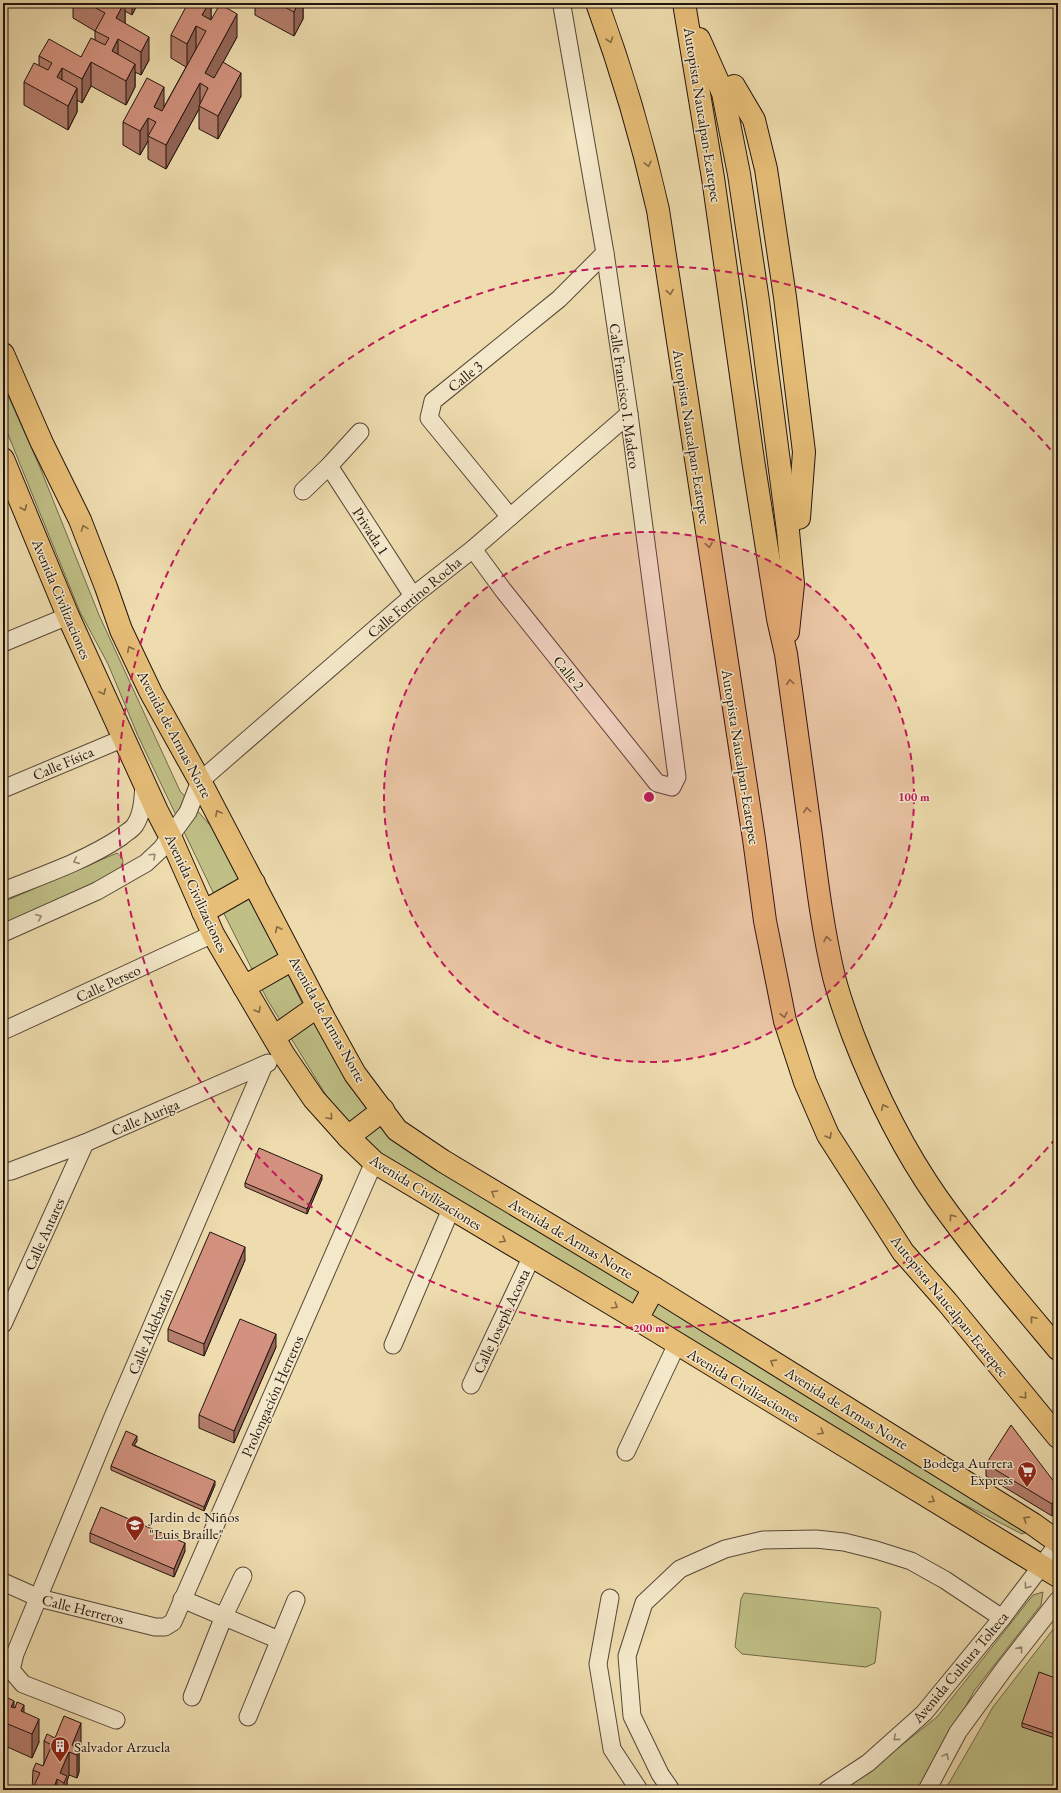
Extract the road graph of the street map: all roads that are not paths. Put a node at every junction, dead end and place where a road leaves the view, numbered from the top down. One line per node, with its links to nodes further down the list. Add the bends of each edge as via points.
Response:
1 (597, 3): 51 (main road, Autopista Naucalpan-Ecatepec, one-way to 51, via 643,145 658,210 765,921 785,1021 802,1076 828,1135 903,1252)
2 (685, 3): 4 (main road, Autopista Naucalpan-Ecatepec); 15 (main road, Autopista Naucalpan-Ecatepec, via 754,120 768,184 804,452); 19 (main road, Autopista Naucalpan-Ecatepec, via 716,193 753,460 778,619)
3 (562, 6): 5 (street, Calle Francisco I. Madero)
4 (699, 39): 15 (main road, Autopista Naucalpan-Ecatepec, via 722,93 739,174); 19 (main road, Autopista Naucalpan-Ecatepec, via 727,175 747,303 786,606)
5 (605, 253): 7 (street, Calle Francisco I. Madero); 13 (street, Calle 3, via 559,299 433,401 429,418)
6 (3, 354): 21 (main road, Avenida de Armas Norte, one-way to 6, via 151,693 120,630 80,520 42,443)
7 (628, 414): 13 (street, Calle Fortino Rocha); 23 (street, Calle Francisco I. Madero, via 677,777)
8 (360, 432): 10 (street)
9 (3, 459): 11 (main road, Avenida Civilizaciones)
10 (329, 466): 12 (street); 16 (street, Privada 1)
11 (9, 489): 17 (main road, Avenida Civilizaciones, one-way to 17)
12 (302, 491)
13 (510, 517): 14 (street, Calle Fortino Rocha)
14 (473, 549): 16 (street, Calle Fortino Rocha); 23 (street, Calle 2, via 657,783)
15 (793, 584): 19 (main road, Autopista Naucalpan-Ecatepec)
16 (413, 596): 21 (street, Calle Fortino Rocha)
17 (68, 616): 18 (street); 20 (main road, Avenida Civilizaciones, one-way to 20)
18 (3, 643)
19 (786, 654): 49 (main road, Autopista Naucalpan-Ecatepec, one-way to 19, via 1013,1296 938,1198 894,1126 860,1053 834,977 822,913)
20 (124, 738): 22 (main road, Avenida Civilizaciones); 24 (street, Calle Física)
21 (200, 781): 25 (street, via 188,812); 26 (main road, Avenida de Armas Norte, one-way to 21)
22 (144, 784): 25 (main road, Avenida Civilizaciones); 27 (street, one-way to 27, via 139,817 132,829 87,856)
23 (672, 788)
24 (3, 789)
25 (170, 836): 28 (main road, Avenida Civilizaciones); 29 (street, one-way to 25, via 97,891 126,875 146,863)
26 (254, 883): 28 (main road); 31 (main road, Avenida de Armas Norte, one-way to 26)
27 (3, 890)
28 (203, 912): 30 (main road, Avenida Civilizaciones)
29 (3, 933)
30 (213, 934): 32 (main road, Avenida Civilizaciones); 34 (street, Calle Perseo)
31 (293, 959): 32 (main road); 33 (main road, Avenida de Armas Norte)
32 (244, 987): 35 (main road, Avenida Civilizaciones, one-way to 35)
33 (318, 1006): 35 (main road); 37 (main road, Avenida de Armas Norte, via 355,1074)
34 (3, 1031)
35 (279, 1046): 36 (street, Calle Auriga); 38 (main road, Avenida Civilizaciones, one-way to 38, via 314,1099)
36 (264, 1065): 39 (street, Calle Auriga); 57 (street, Calle Aldebarán)
37 (383, 1110): 38 (main road); 44 (main road, Avenida de Armas Norte, one-way to 37, via 443,1161 397,1130)
38 (348, 1138): 40 (main road, Avenida Civilizaciones)
39 (85, 1143): 41 (street, Calle Auriga, via 11,1172); 46 (street, Calle Antares)
40 (374, 1162): 42 (main road, Avenida Civilizaciones); 59 (street, Prolongación Herreros)
41 (3, 1172)
42 (451, 1209): 43 (main road, Avenida Civilizaciones, one-way to 43); 48 (street)
43 (532, 1256): 45 (main road, Avenida Civilizaciones, one-way to 45); 50 (street, Calle Joseph Acosta)
44 (654, 1288): 45 (main road); 53 (main road, Avenida de Armas Norte, one-way to 44, via 1027,1519)
45 (636, 1319): 47 (main road, Avenida Civilizaciones)
46 (3, 1324)
47 (677, 1344): 52 (street); 54 (main road, Avenida Civilizaciones, one-way to 54)
48 (393, 1345)
49 (1058, 1349)
50 (471, 1385)
51 (1058, 1437)
52 (626, 1452)
53 (1058, 1543): 54 (street, Avenida Cultura Tolteca)
54 (1050, 1571): 63 (street, Avenida Cultura Tolteca, one-way to 63)
55 (243, 1576): 62 (street)
56 (3, 1582): 57 (street, Calle Herreros)
57 (38, 1598): 64 (street, Calle Herreros); 68 (street, Calle Aldebarán, via 11,1670 23,1684)
58 (610, 1598): 69 (street, via 598,1664 612,1749)
59 (182, 1599): 62 (street); 64 (street, Prolongación Herreros, via 173,1622)
60 (296, 1600): 65 (street)
61 (1058, 1600): 72 (street, one-way to 61, via 958,1732)
62 (224, 1616): 65 (street); 66 (street)
63 (1002, 1618): 70 (street, via 911,1561 844,1542 816,1539 763,1540 725,1550 680,1569 644,1603 627,1656 632,1716 660,1774); 71 (street, Avenida Cultura Tolteca, one-way to 71, via 924,1713 868,1763)
64 (165, 1627)
65 (279, 1640): 67 (street)
66 (192, 1697)
67 (248, 1718)
68 (116, 1720)
69 (639, 1790)
70 (671, 1790)
71 (827, 1790)
72 (928, 1790)

